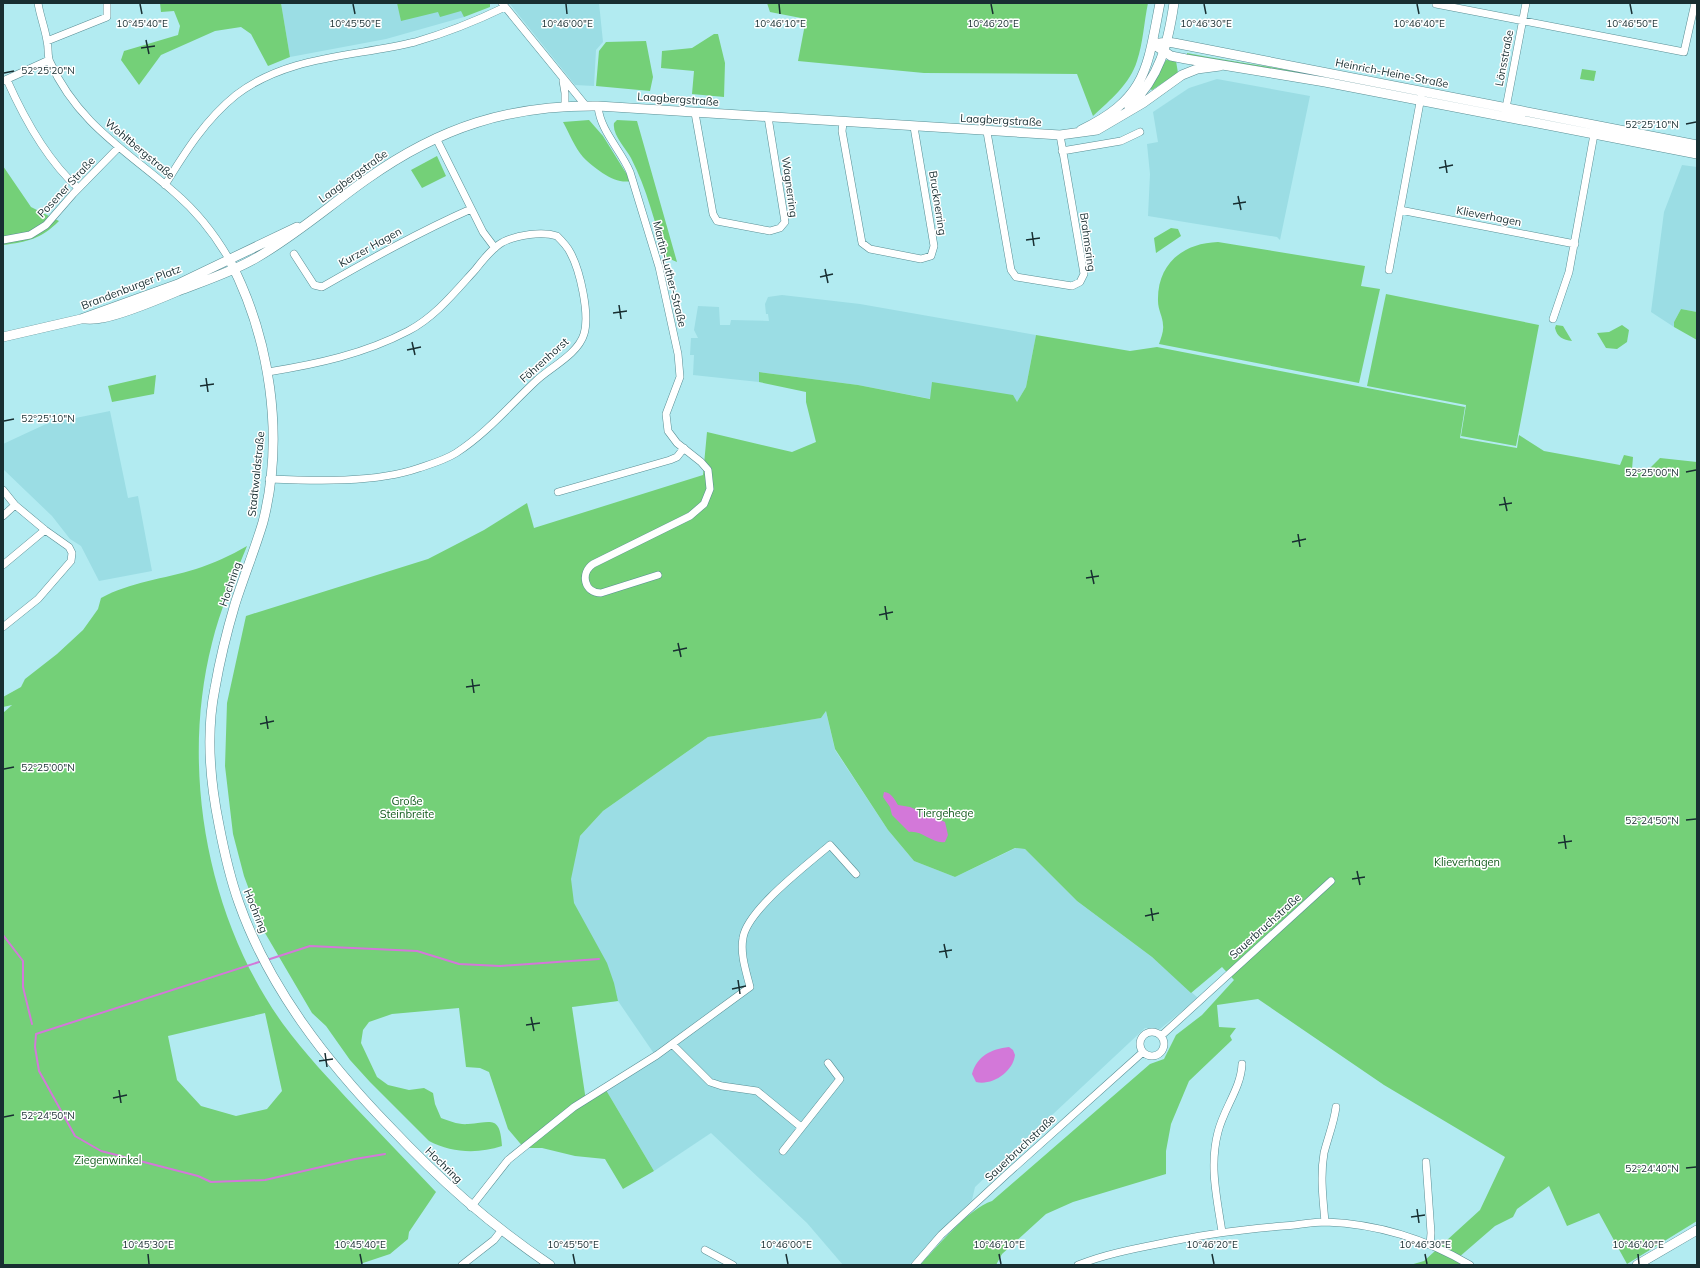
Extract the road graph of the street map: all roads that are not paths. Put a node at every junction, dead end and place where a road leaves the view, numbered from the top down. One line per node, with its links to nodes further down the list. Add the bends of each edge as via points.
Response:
1 (38, 3): 10 (street, Wohltbergstraße)
2 (107, 3): 10 (street, via 107,17)
3 (1160, 3): 12 (street, Laagbergstraße)
4 (1174, 3): 11 (street, Laagbergstraße)
5 (1526, 3): 9 (street, Lönsstraße)
6 (1695, 3): 9 (street, via 1684,52)
7 (1436, 4): 9 (street)
8 (504, 5): 16 (street); 39 (street, via 447,32 414,42 301,63 263,78 236,95 216,114 188,148)
9 (1523, 20): 23 (street, Lönsstraße)
10 (47, 41): 14 (street, Wohltbergstraße)
11 (1167, 42): 12 (street, Heinrich-Heine-Straße); 13 (street, Laagbergstraße); 18 (street, Heinrich-Heine-Straße)
12 (1153, 44): 13 (street, Heinrich-Heine-Straße); 32 (street, Laagbergstraße, via 1143,76 1127,100 1108,115)
13 (1165, 52): 15 (street, Heinrich-Heine-Straße, via 1180,58); 25 (street, Laagbergstraße, via 1148,85)
14 (49, 60): 17 (street); 36 (street, Wohltbergstraße, via 72,100)
15 (1220, 66): 18 (street, Heinrich-Heine-Straße); 19 (street, Heinrich-Heine-Straße, via 1182,74)
16 (562, 79): 20 (street, via 566,93); 21 (street)
17 (5, 80): 40 (street, via 33,132)
18 (1421, 96): 23 (street, Heinrich-Heine-Straße); 42 (street)
19 (1143, 103): 25 (street, Laagbergstraße)
20 (565, 106): 21 (street, Laagbergstraße); 34 (street, Laagbergstraße, via 520,111 490,118)
21 (586, 106): 22 (street, Laagbergstraße)
22 (598, 106): 24 (street, Laagbergstraße); 55 (street, Martin-Luther-Straße, via 603,128 624,158 630,172 661,274 678,354 680,377 668,406 666,422 672,438)
23 (1505, 112): 29 (street, Heinrich-Heine-Straße)
24 (695, 113): 26 (street, Laagbergstraße); 26 (street, Wagnerring, via 713,214 717,221 770,231 780,228 785,222)
25 (1119, 116): 32 (street, Laagbergstraße, via 1097,130)
26 (768, 117): 27 (street, Laagbergstraße)
27 (843, 123): 28 (street, Laagbergstraße); 28 (street, Brucknerring, via 842,131 862,243 870,249 921,259 931,256 934,246)
28 (914, 127): 30 (street, Laagbergstraße)
29 (1595, 129): 35 (street, Heinrich-Heine-Straße); 38 (street, Heinrich-Heine-Straße); 45 (street)
30 (987, 132): 33 (street, Laagbergstraße); 37 (street, Brahmsring, via 1011,270 1016,277 1072,286 1080,282 1084,274)
31 (1140, 132): 37 (street, via 1121,141)
32 (1072, 134): 33 (street, Laagbergstraße)
33 (1060, 135): 37 (street, Brahmsring)
34 (436, 138): 41 (street); 43 (street, Laagbergstraße, via 385,166)
35 (1697, 145)
36 (118, 148): 39 (street, Wohltbergstraße); 40 (street, Posener Straße)
37 (1062, 151)
38 (1697, 154)
39 (165, 184): 48 (street, Wohltbergstraße, via 208,229)
40 (78, 188): 44 (street, Posener Straße, via 46,225 30,235)
41 (471, 209): 46 (street); 47 (street, Kurzer Hagen, via 433,226 322,287 314,286)
42 (1400, 210): 45 (street, Klieverhagen); 50 (street)
43 (311, 221): 48 (street, Laagbergstraße); 49 (street, Laagbergstraße, via 256,258)
44 (3, 240)
45 (1575, 244): 52 (street, via 1569,272)
46 (495, 248): 54 (street, Föhrenhorst, via 429,317 407,331 356,354); 56 (street, Föhrenhorst, via 509,240 542,234 557,236 564,243 573,258 580,280 585,325 580,343 487,429 454,454 417,468 364,478 311,481)
47 (294, 254)
48 (229, 259): 49 (street, Stadtwaldstraße); 51 (street, Brandenburger Platz, via 178,284)
49 (234, 268): 51 (street, Brandenburger Platz, via 152,302 107,317); 54 (street, Stadtwaldstraße, via 258,329)
50 (1389, 270)
51 (81, 319): 53 (street)
52 (1553, 319)
53 (3, 337)
54 (268, 372): 56 (street, Stadtwaldstraße, via 273,423)
55 (684, 448): 58 (street, via 670,460); 64 (street, Martin-Luther-Straße, via 708,470 710,489 704,504 690,516 593,564 585,572 584,579 591,590 601,593)
56 (269, 479): 62 (street, Stadtwaldstraße, via 263,519)
57 (3, 490): 59 (street)
58 (558, 492)
59 (15, 505): 60 (street); 61 (street)
60 (3, 516)
61 (45, 530): 63 (street); 65 (street, via 69,547 72,553 71,561 46,591)
62 (253, 553): 77 (street, Hochring, via 226,633 214,691 211,729 214,794 224,851 240,906 270,970 300,1020 356,1092 431,1171)
63 (3, 565)
64 (658, 575)
65 (3, 627)
66 (856, 874): 69 (street, via 830,845 759,908 748,922 743,938 743,958 750,987)
67 (1331, 881): 68 (street, Sauerbruchstraße)
68 (1161, 1036): 70 (street, via 1164,1045 1160,1053 1151,1056); 70 (street, via 1153,1032 1144,1035 1140,1043)
69 (672, 1044): 74 (street, via 710,1082 756,1091); 77 (street, via 574,1107 518,1151)
70 (1143, 1052): 87 (street, Sauerbruchstraße, via 941,1235)
71 (828, 1063): 74 (street, via 840,1079)
72 (1242, 1064): 81 (street, via 1241,1077 1218,1131 1213,1164)
73 (1336, 1107): 78 (street, via 1334,1125 1324,1153 1322,1179)
74 (801, 1127): 75 (street)
75 (783, 1151)
76 (1426, 1162): 82 (street)
77 (471, 1207): 80 (street, Hochring)
78 (1325, 1222): 81 (street); 82 (street, via 1403,1234)
79 (1697, 1230): 90 (street)
80 (501, 1231): 84 (street, via 494,1240); 85 (street, Hochring)
81 (1222, 1232): 88 (street, via 1135,1249)
82 (1430, 1245): 89 (street)
83 (705, 1250): 86 (street)
84 (462, 1265)
85 (550, 1265)
86 (733, 1265)
87 (915, 1265)
88 (1078, 1265)
89 (1470, 1265)
90 (1637, 1265)

